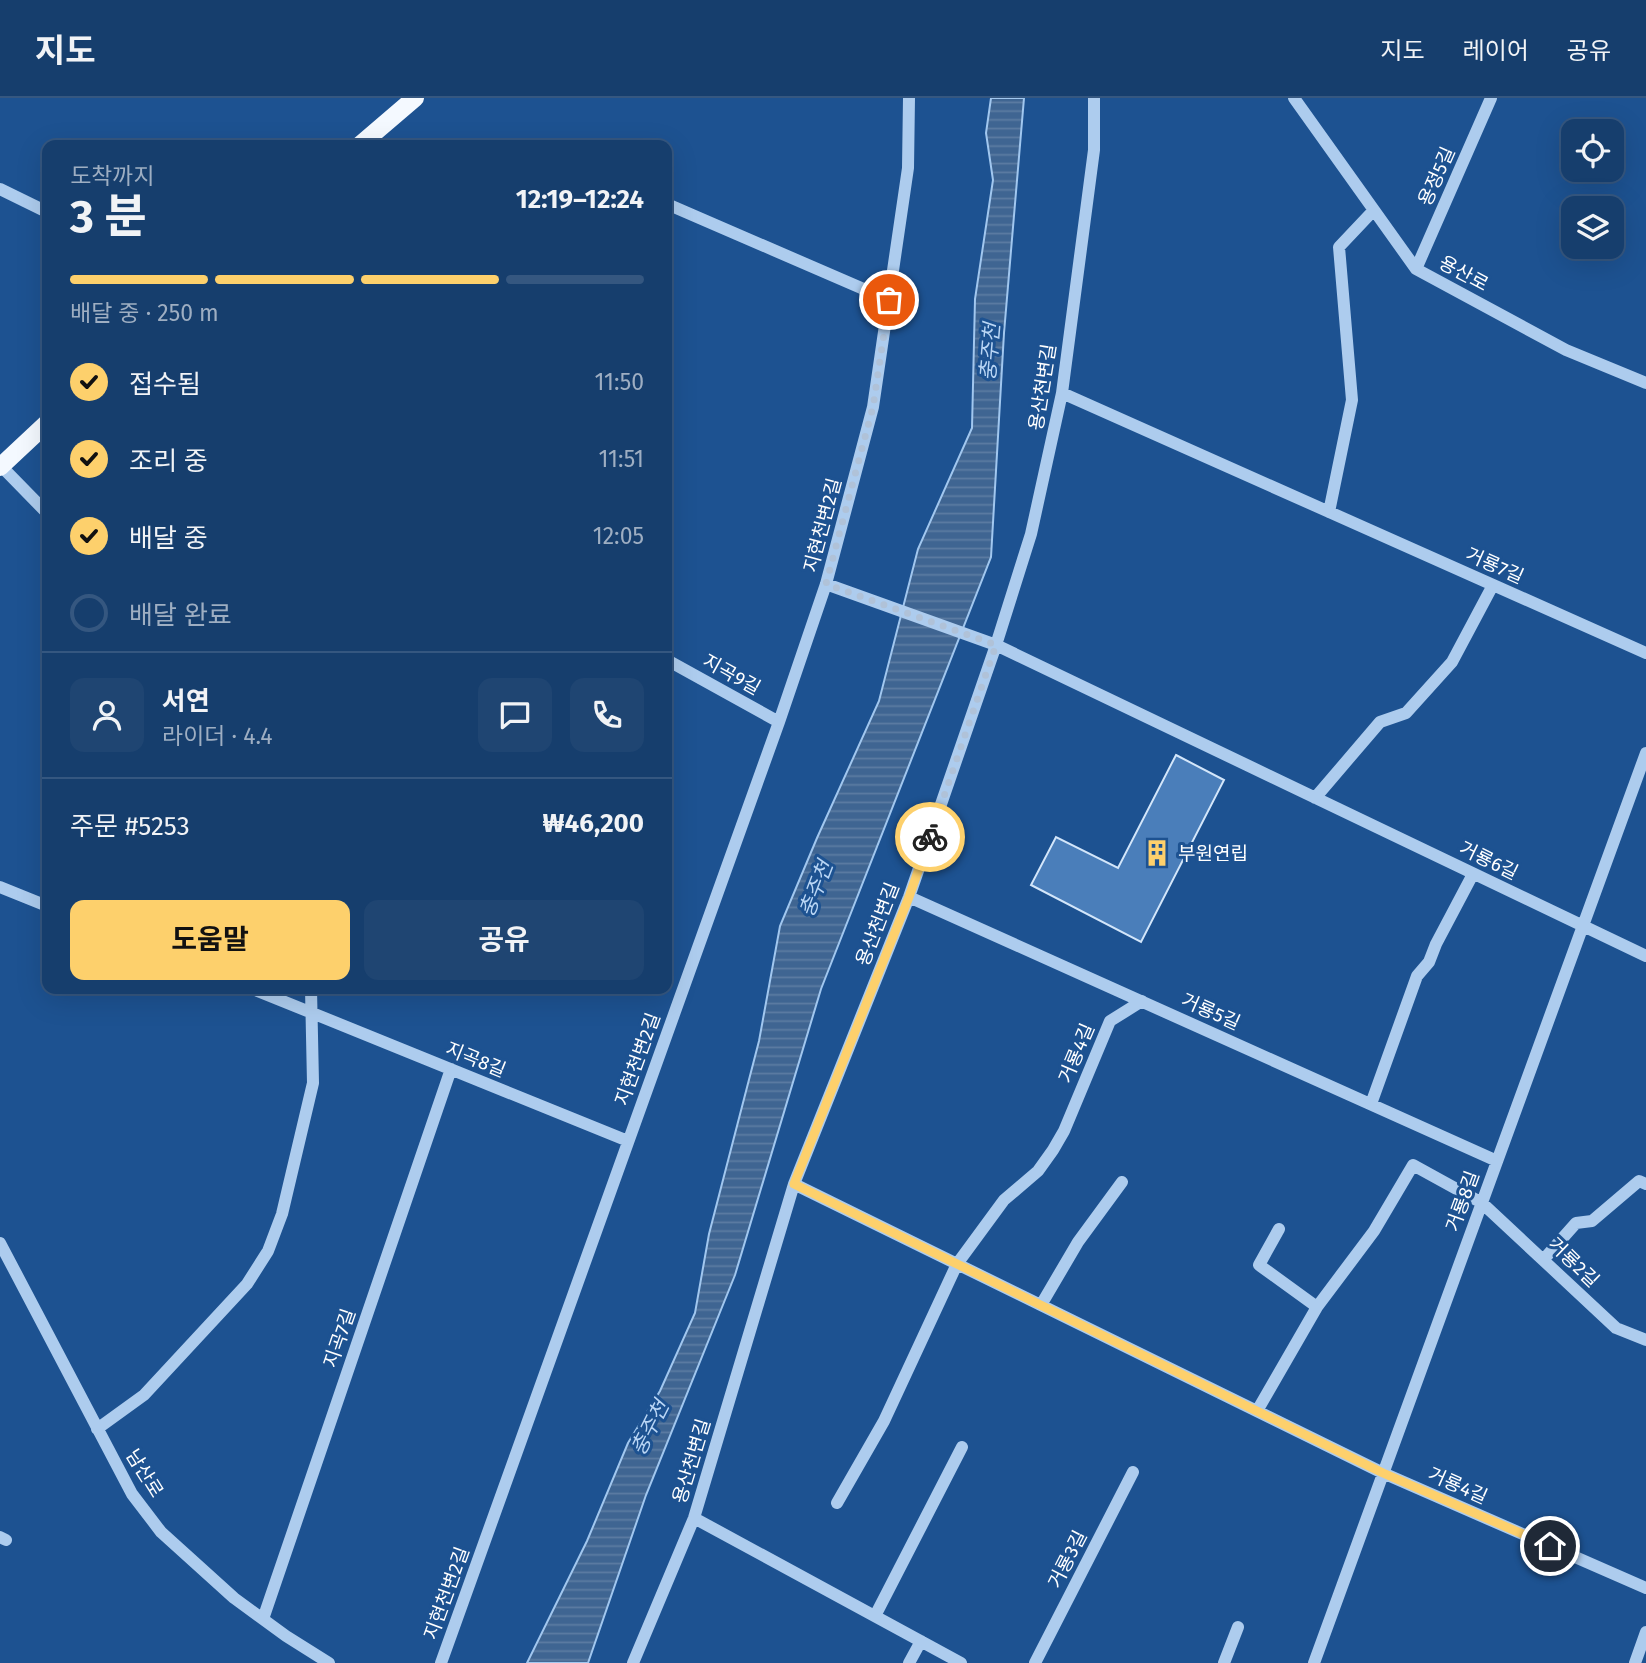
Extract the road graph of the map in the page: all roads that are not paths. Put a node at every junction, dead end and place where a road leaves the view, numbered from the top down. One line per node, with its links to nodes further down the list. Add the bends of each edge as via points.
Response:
1 (415, 98): 6 (main road)
2 (908, 98): 12 (street, 지현천변2길, via 908,168)
3 (1094, 98): 14 (street, 용산천변길, via 1094,150)
4 (1294, 98): 10 (street, 용산로)
5 (1491, 98): 11 (street, 용정5길)
6 (366, 140)
7 (0, 189): 9 (street)
8 (672, 206): 12 (street)
9 (42, 210)
10 (1373, 211): 11 (street, 용산로); 18 (street, via 1339,247 1352,400)
11 (1416, 270): 13 (street, 용산로, via 1566,350)
12 (889, 300): 19 (street, 지현천변2길, via 873,407)
13 (1646, 383)
14 (1062, 393): 18 (street, 거룡7길); 21 (street, 용산천변길, via 1031,534)
15 (42, 428): 16 (main road)
16 (1, 467): 17 (street)
17 (42, 508)
18 (1329, 512): 20 (street, 거룡7길)
19 (826, 584): 21 (street, 거룡6길); 24 (street, 지현천변2길)
20 (1493, 585): 22 (street, 거룡7길); 26 (street, via 1452,662 1406,713 1380,722)
21 (996, 645): 26 (street, 거룡6길); 29 (street, 용산천변길)
22 (1646, 653)
23 (672, 663): 24 (street, 지곡9길)
24 (779, 722): 39 (street, 지현천변2길)
25 (1646, 753): 31 (street, 거룡8길)
26 (1315, 798): 27 (street, 거룡6길)
27 (1473, 874): 31 (street, 거룡6길); 38 (street, via 1429,962 1417,976)
28 (0, 887): 30 (street)
29 (909, 897): 35 (street, 거룡5길); 42 (street, 용산천변길)
30 (42, 904)
31 (1583, 926): 32 (street, 거룡6길); 40 (street, 거룡8길)
32 (1646, 956)
33 (265, 994): 36 (street, 지곡8길)
34 (311, 994): 36 (street)
35 (1142, 1001): 38 (street, 거룡5길); 48 (street, 거룡4길, via 1110,1021 1053,1150 1038,1171 1004,1200)
36 (310, 1012): 37 (street, 지곡8길); 53 (street, via 313,1083 282,1214 268,1251 247,1284 144,1395)
37 (451, 1069): 39 (street, 지곡8길); 61 (street, 지곡7길)
38 (1371, 1104): 40 (street, 거룡5길)
39 (628, 1141): 66 (street, 지현천변2길)
40 (1497, 1161): 44 (street, 거룡8길)
41 (1122, 1182): 49 (street)
42 (794, 1184): 48 (street, 거룡4길); 58 (street, 용산천변길)
43 (1646, 1184): 47 (street, via 1639,1181 1592,1221 1576,1223)
44 (1482, 1203): 47 (street, 거룡2길); 50 (street, via 1413,1165 1374,1231); 56 (street, 거룡8길)
45 (1279, 1229): 50 (street, via 1259,1265)
46 (0, 1243): 53 (street, 남산로)
47 (1544, 1259): 51 (street, 거룡2길, via 1616,1328)
48 (957, 1264): 49 (street, 거룡4길); 57 (street, 거룡4길, via 884,1421)
49 (1041, 1305): 52 (street, 거룡4길)
50 (1317, 1307): 52 (street)
51 (1646, 1340)
52 (1257, 1411): 56 (street, 거룡4길)
53 (97, 1429): 61 (street, 남산로, via 132,1494 161,1532)
54 (962, 1447): 60 (street)
55 (1133, 1472): 70 (street, 거룡3길)
56 (1383, 1473): 59 (street, 거룡4길); 72 (street, 거룡8길)
57 (837, 1503)
58 (694, 1518): 60 (street); 67 (street, 용산천변길)
59 (1646, 1588)
60 (875, 1616): 64 (street)
61 (263, 1619): 65 (street, 남산로)
62 (1238, 1627): 71 (street)
63 (1646, 1632): 73 (street)
64 (921, 1642): 68 (street); 69 (street)
65 (329, 1663)
66 (441, 1663)
67 (633, 1663)
68 (909, 1663)
69 (961, 1663)
70 (1035, 1663)
71 (1224, 1663)
72 (1314, 1663)
73 (1635, 1663)

